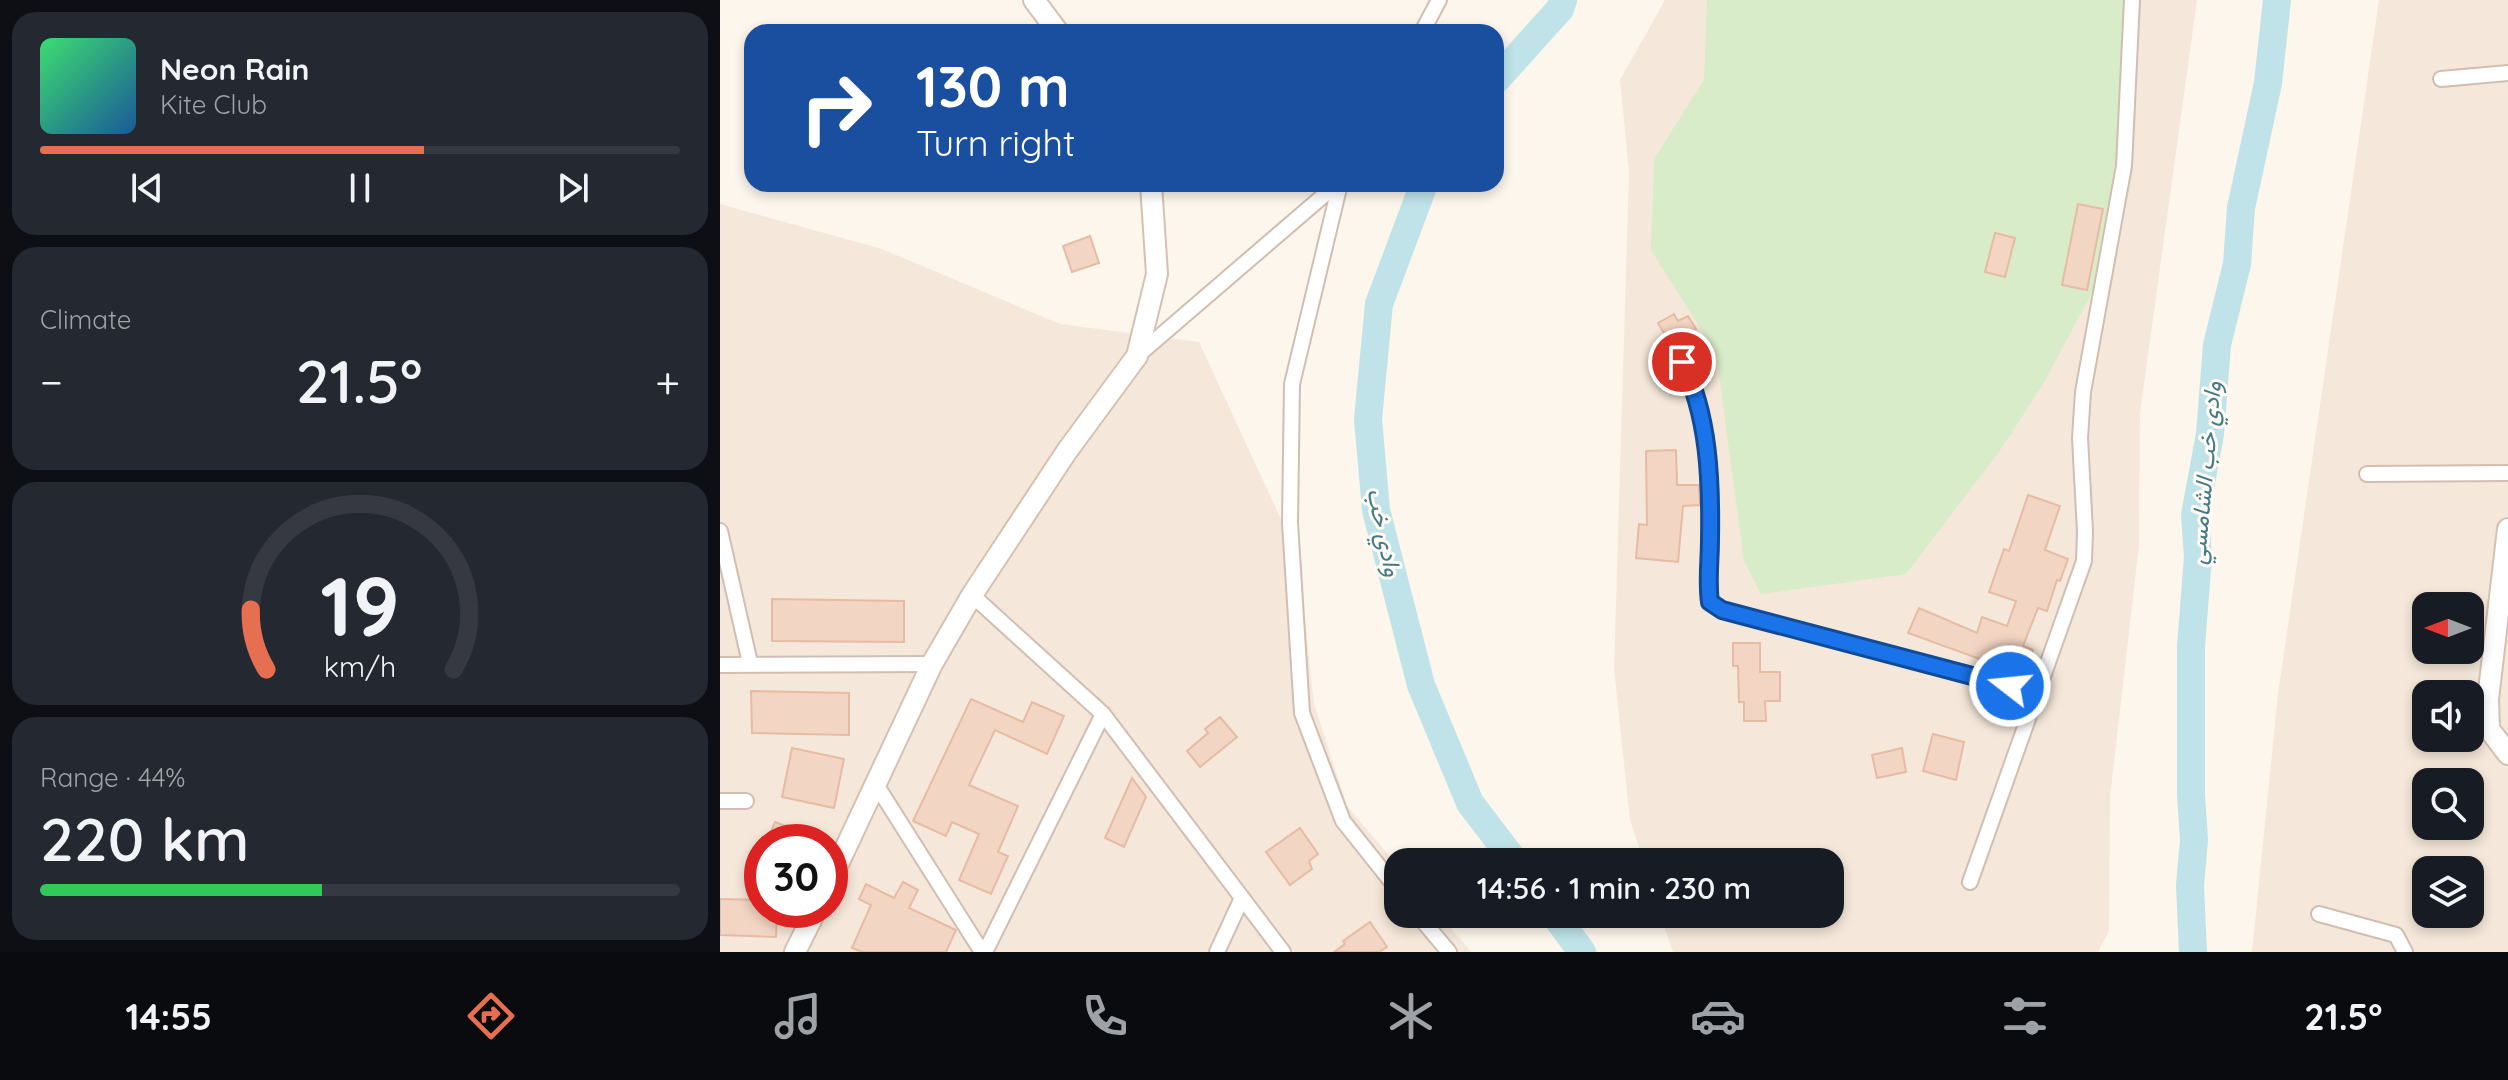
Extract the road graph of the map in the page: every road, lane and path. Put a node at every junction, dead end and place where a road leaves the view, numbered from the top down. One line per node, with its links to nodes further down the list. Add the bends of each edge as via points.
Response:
1 (1034, 0): 4 (street)
2 (1439, 0): 5 (street)
3 (2132, 0): 21 (street, via 2124,166 2083,392 2084,561)
4 (1052, 24)
5 (1426, 24)
6 (2508, 73): 7 (street)
7 (2441, 79)
8 (1152, 192): 11 (street, via 1157,274)
9 (1329, 192): 11 (street)
10 (1336, 192): 28 (street, via 1292,384 1290,523 1302,713 1343,821)
11 (1137, 356): 17 (street)
12 (1682, 362): 21 (street, via 1695,388 1708,473 1710,602 1722,610)
13 (2508, 473): 14 (street)
14 (2367, 474)
15 (2508, 529): 23 (street, via 2488,699 2489,729)
16 (720, 531): 18 (street)
17 (972, 595): 19 (street); 22 (street)
18 (750, 663): 19 (street); 20 (street)
19 (932, 664): 24 (street)
20 (720, 665)
21 (2036, 693): 29 (street)
22 (1103, 714): 30 (street); 35 (street)
23 (2508, 754)
24 (877, 786): 27 (street); 35 (street)
25 (720, 801): 26 (street)
26 (746, 801)
27 (848, 845)
28 (1384, 872)
29 (1970, 882)
30 (1242, 898): 36 (street); 37 (street)
31 (2319, 914): 39 (street, via 2396,935)
32 (809, 928): 34 (street)
33 (1429, 928): 38 (street)
34 (799, 951)
35 (984, 952)
36 (1217, 952)
37 (1283, 952)
38 (1449, 952)
39 (2405, 952)

